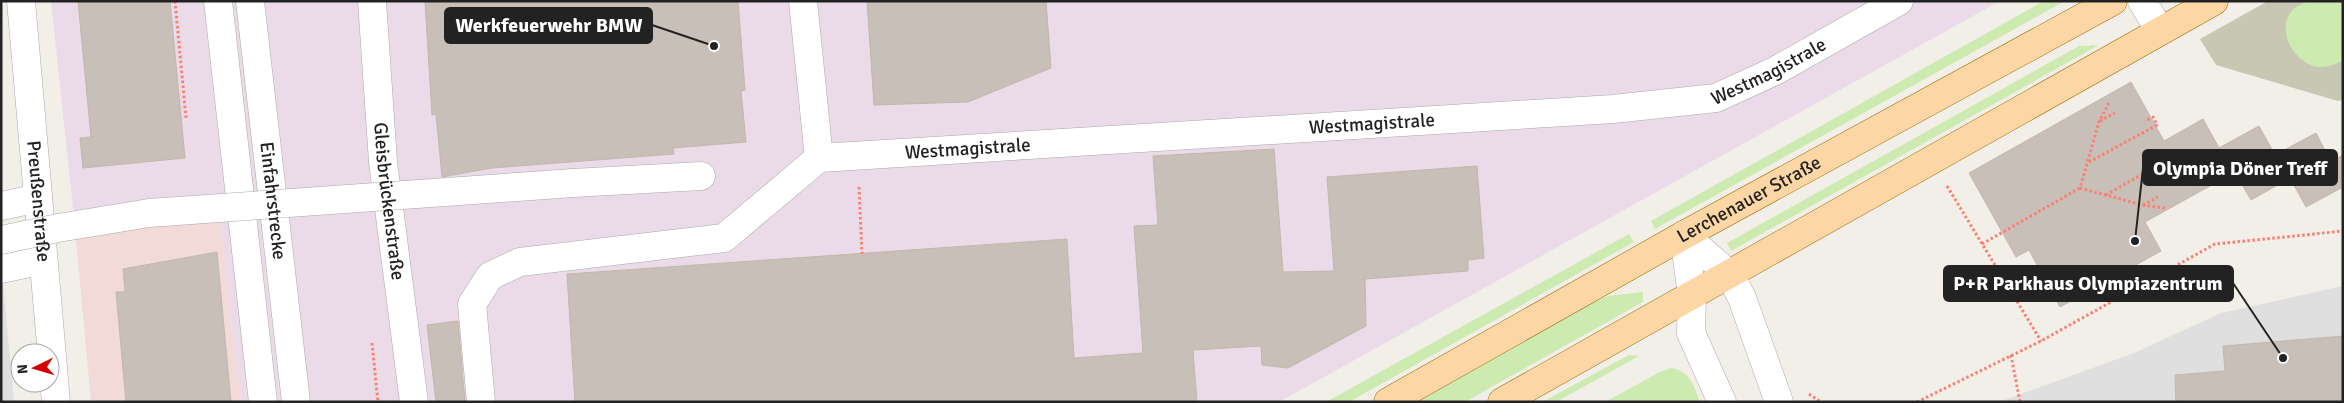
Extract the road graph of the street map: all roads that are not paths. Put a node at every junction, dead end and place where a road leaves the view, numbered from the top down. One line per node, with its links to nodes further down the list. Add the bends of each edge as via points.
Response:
1 (21, 1): 13 (street, Preußenstraße)
2 (218, 1): 22 (street, Einfahrstrecke)
3 (250, 1): 23 (street, Einfahrstrecke)
4 (372, 1): 24 (street, Gleisbrückenstraße, via 383,162)
5 (803, 1): 11 (street)
6 (1899, 1): 11 (street, Westmagistrale, via 1775,71 1716,98 1613,109)
7 (2113, 1): 15 (main road, Lerchenauer Straße)
8 (2142, 1): 10 (street)
9 (2214, 1): 10 (main road)
10 (2160, 31): 19 (main road)
11 (819, 158): 25 (street, via 724,238 520,262 490,276 472,304)
12 (701, 176): 16 (street, bridge, via 149,213)
13 (38, 198): 14 (street); 17 (street, Preußenstraße)
14 (1, 206)
15 (1684, 235): 19 (street); 20 (street); 26 (main road, Lerchenauer Straße)
16 (1, 240)
17 (43, 260): 18 (street); 21 (street, Preußenstraße)
18 (1, 269)
19 (1730, 275): 20 (main road); 29 (street, via 1742,298)
20 (1692, 296): 27 (main road); 28 (street, via 1691,333)
21 (56, 402)
22 (263, 402)
23 (296, 402)
24 (414, 402)
25 (481, 402)
26 (1388, 402)
27 (1502, 402)
28 (1722, 402)
29 (1780, 402)

